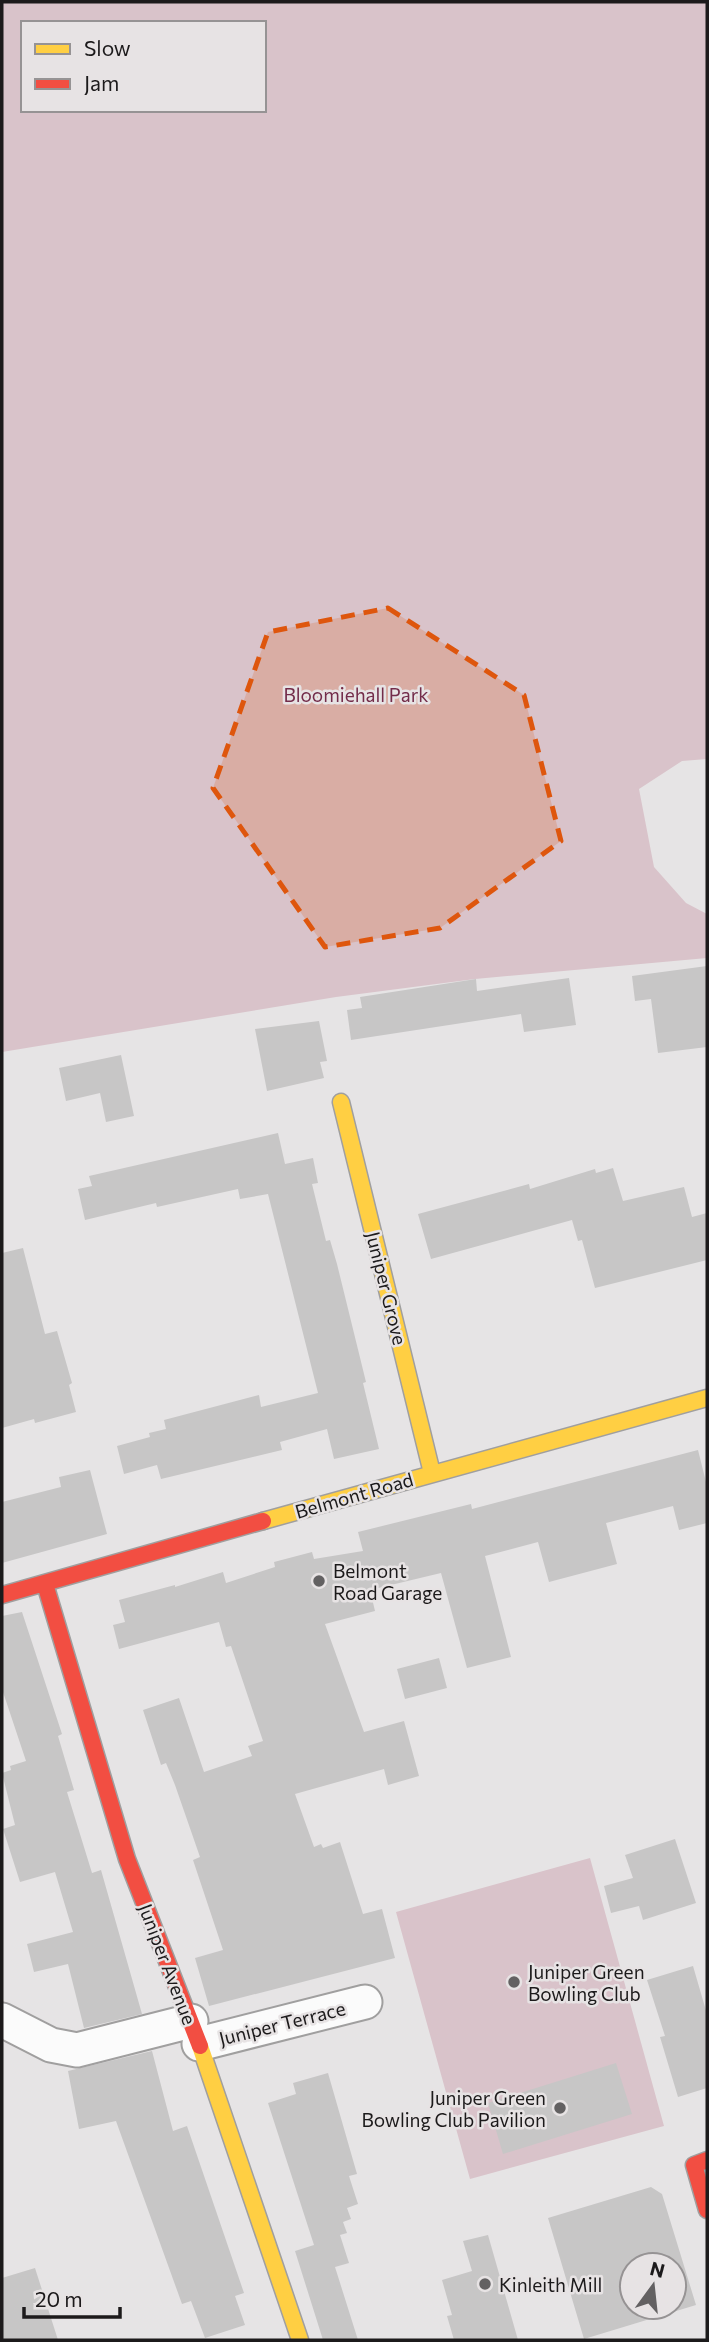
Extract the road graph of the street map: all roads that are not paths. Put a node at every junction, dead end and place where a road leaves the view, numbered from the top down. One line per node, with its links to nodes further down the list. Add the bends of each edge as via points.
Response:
1 (341, 1102): 3 (street, Juniper Grove)
2 (707, 1398): 3 (street, Belmont Road)
3 (432, 1473): 4 (street, Belmont Road)
4 (45, 1584): 5 (street, Belmont Road); 8 (street, Juniper Avenue, via 127,1859)
5 (2, 1595)
6 (365, 2002): 8 (street, Juniper Terrace)
7 (2, 2020): 8 (street, Juniper Terrace, via 51,2045 77,2050)
8 (195, 2032): 11 (street, Juniper Avenue)
9 (707, 2161): 10 (street, via 694,2165)
10 (707, 2210)
11 (300, 2340)

